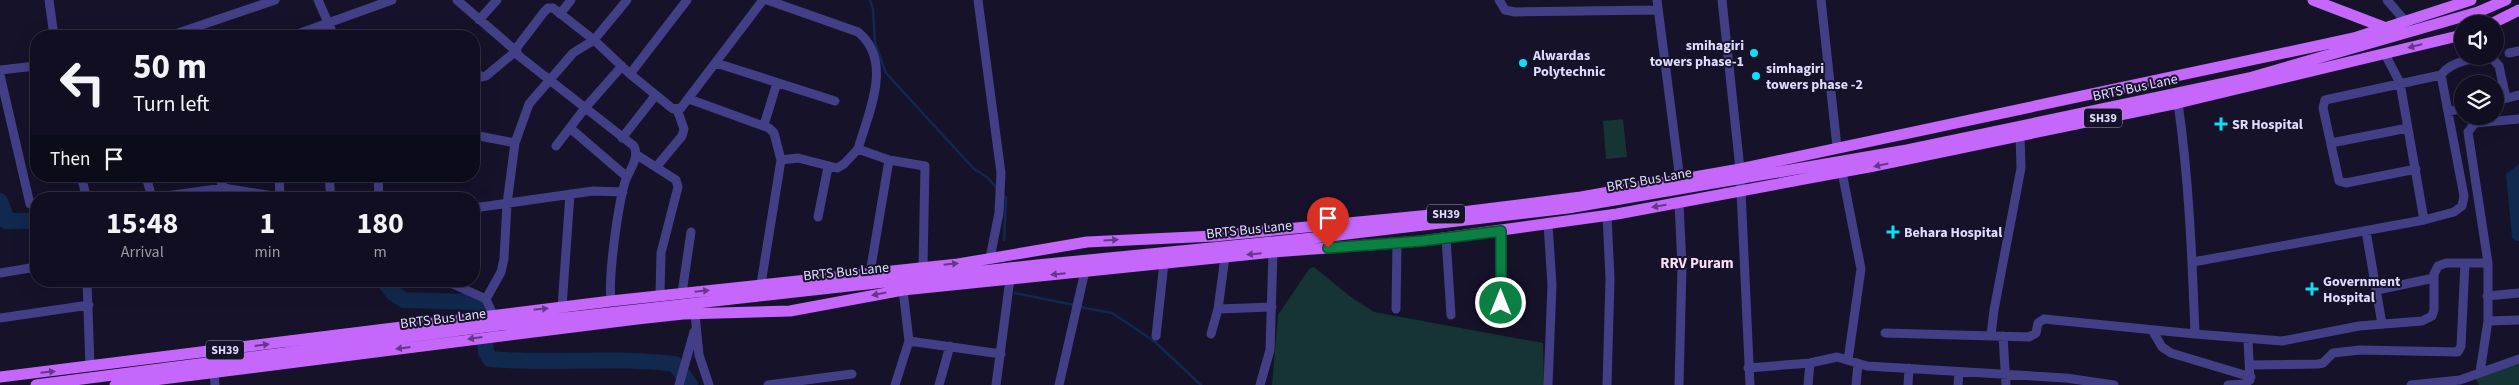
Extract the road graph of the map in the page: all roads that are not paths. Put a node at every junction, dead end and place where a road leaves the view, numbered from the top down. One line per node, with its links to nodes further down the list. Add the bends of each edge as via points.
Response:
1 (49, 0): 32 (street)
2 (275, 0): 33 (street)
3 (318, 0): 31 (street)
4 (392, 0): 22 (street)
5 (457, 0): 29 (street)
6 (498, 0): 29 (street)
7 (540, 0): 24 (street)
8 (571, 0): 27 (street)
9 (627, 0): 38 (street)
10 (687, 0): 48 (street)
11 (763, 0): 43 (street)
12 (767, 0): 75 (street, via 858,32 867,42 878,81)
13 (978, 0): 107 (street, via 1001,173)
14 (1499, 0): 23 (street, via 1505,10 1515,12)
15 (1657, 0): 25 (street)
16 (1722, 0): 84 (street)
17 (1821, 0): 74 (street)
18 (2313, 0): 36 (main road)
19 (2387, 0): 30 (street)
20 (2470, 0): 30 (main road, SH39)
21 (2506, 0): 36 (main road, BRTS Bus Lane, via 2478,12)
22 (381, 2): 31 (street)
23 (1616, 5): 25 (street)
24 (548, 8): 27 (street); 39 (street)
25 (1658, 10): 85 (street)
26 (2519, 10): 28 (main road)
27 (560, 14): 38 (street)
28 (2504, 18)
29 (479, 20): 39 (street)
30 (2406, 22): 36 (main road, SH39)
31 (329, 23): 34 (street); 35 (street)
32 (53, 30)
33 (196, 30)
34 (309, 30)
35 (332, 30)
36 (2382, 35): 41 (main road); 74 (main road, SH39); 84 (main road, BRTS Bus Lane, via 2239,80 1907,150)
37 (2454, 37): 41 (main road, SH39, one-way to 41)
38 (594, 40): 44 (street); 51 (street, via 573,53)
39 (516, 51): 50 (street, via 486,76); 51 (street)
40 (2519, 51): 42 (street)
41 (2390, 53): 52 (street); 59 (main road, SH39)
42 (2509, 53)
43 (716, 63): 57 (street); 58 (street)
44 (622, 66): 48 (street); 60 (street)
45 (30, 67): 46 (street)
46 (0, 70)
47 (0, 74): 93 (street)
48 (630, 74): 55 (street)
49 (2441, 75): 52 (street); 56 (street, via 2450,65 2494,58); 63 (street)
50 (480, 76)
51 (550, 79): 60 (street); 71 (street, via 529,104)
52 (2400, 83): 67 (street); 72 (street, via 2325,100 2323,108)
53 (776, 86): 65 (street)
54 (2519, 95): 56 (street)
55 (655, 96): 61 (street); 70 (street)
56 (2506, 98)
57 (689, 99): 61 (street); 65 (street)
58 (835, 101)
59 (2178, 103): 68 (main road, SH39); 108 (street)
60 (585, 108): 66 (street); 70 (street)
61 (677, 109): 79 (street, via 684,129 682,136)
62 (2454, 110): 63 (street)
63 (2448, 112): 98 (street, via 2464,202 2454,212)
64 (2519, 119): 111 (street, via 2475,123 2468,132)
65 (764, 125): 77 (street, via 774,133)
66 (570, 128): 73 (street); 83 (street)
67 (2408, 128): 72 (street); 81 (street)
68 (2020, 134): 82 (main road, SH39, one-way to 82); 148 (street, via 2021,168)
69 (480, 136): 71 (street)
70 (622, 138): 76 (street, via 634,146)
71 (516, 143): 94 (street)
72 (2330, 143): 81 (street, via 2342,183)
73 (556, 146)
74 (1837, 147): 84 (main road, SH39)
75 (858, 149): 78 (street); 80 (street, via 844,164 837,168)
76 (637, 155): 79 (street); 83 (street)
77 (781, 160): 80 (street, via 798,158); 119 (street)
78 (889, 160): 112 (street, via 925,166); 116 (street)
79 (657, 166): 126 (street, via 676,180 678,187 661,252)
80 (828, 167): 97 (street)
81 (2416, 169): 98 (street)
82 (1842, 172): 84 (main road, SH39); 156 (street, via 1862,269)
83 (627, 176): 90 (street)
84 (1740, 179): 85 (main road, SH39); 92 (main road, SH39); 141 (main road, BRTS Bus Lane, via 1568,208 1321,237 1037,264); 161 (street)
85 (1680, 180): 107 (main road, SH39, one-way to 85, via 1109,240 1214,236 1462,212)
86 (221, 182): 87 (street)
87 (224, 188): 88 (street); 89 (street)
88 (194, 192)
89 (252, 192)
90 (623, 192): 91 (street); 129 (street)
91 (570, 194): 94 (street); 131 (street)
92 (1679, 203): 96 (main road, SH39, one-way to 96); 184 (street, via 1682,267)
93 (30, 204)
94 (507, 204): 95 (street); 128 (street, via 504,259 501,272)
95 (480, 207)
96 (1607, 215): 99 (main road, SH39); 183 (street, via 1610,278)
97 (818, 217)
98 (2424, 220): 101 (street)
99 (1548, 224): 100 (main road, SH39); 182 (street, via 1552,285)
100 (1501, 231): 103 (main road, SH39); 140 (street)
101 (2366, 231): 108 (street); 123 (street)
102 (691, 232): 125 (street)
103 (1446, 238): 104 (main road, SH39); 135 (street)
104 (1397, 242): 105 (main road, SH39); 134 (street)
105 (1273, 252): 106 (main road, SH39, one-way to 106); 132 (street)
106 (1225, 257): 109 (main road, SH39); 133 (street)
107 (990, 258): 112 (main road, SH39, one-way to 107)
108 (2192, 262): 147 (street)
109 (1164, 263): 114 (main road, SH39); 149 (street)
110 (2466, 263): 111 (street); 117 (street, via 2442,264 2436,269); 159 (street, via 2458,352 2360,350 2333,353 2318,364)
111 (2488, 263): 127 (street)
112 (923, 267): 116 (main road, SH39)
113 (30, 268): 115 (street)
114 (1085, 271): 118 (main road, SH39, one-way to 118); 180 (street)
115 (0, 273)
116 (870, 273): 119 (main road, SH39)
117 (2434, 278): 123 (street); 142 (street, via 2434,310 2428,319)
118 (1010, 279): 122 (main road, SH39); 154 (street)
119 (761, 284): 125 (main road, SH39, one-way to 119)
120 (88, 287): 130 (street)
121 (459, 287): 128 (street)
122 (903, 290): 137 (main road, SH39, one-way to 137, via 790,311); 152 (street)
123 (2376, 290): 142 (street)
124 (2519, 292): 127 (street)
125 (682, 293): 126 (main road, SH39)
126 (660, 296): 129 (main road, SH39)
127 (2487, 296): 139 (street)
128 (486, 299): 141 (street)
129 (611, 300): 131 (main road, SH39)
130 (89, 305): 136 (street); 160 (street)
131 (562, 307): 141 (main road, SH39, one-way to 131)
132 (1272, 307): 133 (street); 181 (street, via 1270,350)
133 (1218, 309): 146 (street)
134 (1396, 309)
135 (1451, 315)
136 (0, 318)
137 (696, 319): 141 (main road, SH39); 174 (street); 175 (street, via 699,355)
138 (2519, 320): 139 (street)
139 (2488, 321): 165 (street)
140 (1501, 322)
141 (494, 323): 144 (main road, SH39); 144 (main road, SH39)
142 (2382, 324): 151 (street, via 2291,340)
143 (2152, 330): 147 (street); 150 (street, via 2044,319 2038,323 2033,336); 169 (street, via 2162,347 2171,353)
144 (450, 331): 160 (main road, SH39, one-way to 144); 163 (main road, SH39, one-way to 163); 171 (main road, BRTS Bus Lane)
145 (1885, 333): 148 (street)
146 (1211, 334)
147 (2195, 334): 151 (street)
148 (1991, 335): 150 (street)
149 (1156, 336)
150 (2004, 336): 167 (street)
151 (2248, 340): 159 (street)
152 (908, 341): 153 (street); 177 (street)
153 (950, 346): 154 (street); 178 (street)
154 (1001, 354): 179 (street)
155 (2519, 359): 165 (street)
156 (1848, 360): 157 (street, via 1837,357); 158 (street)
157 (1810, 363): 161 (street); 186 (street)
158 (1858, 364): 162 (street); 187 (street)
159 (2250, 365): 169 (street)
160 (90, 367): 168 (main road, SH39, one-way to 160)
161 (1748, 368): 185 (street)
162 (1909, 368): 164 (street); 188 (street)
163 (214, 372): 172 (main road, SH39); 173 (street)
164 (1959, 372): 167 (street); 189 (street)
165 (2480, 372): 193 (street, via 2454,381)
166 (852, 374): 176 (street)
167 (2006, 375): 170 (street); 190 (street)
168 (0, 377)
169 (2251, 381): 192 (street)
170 (2066, 382): 191 (street)
171 (36, 385)
172 (117, 385)
173 (215, 385)
174 (678, 385)
175 (709, 385)
176 (768, 385)
177 (895, 385)
178 (939, 385)
179 (996, 385)
180 (1059, 385)
181 (1260, 385)
182 (1548, 385)
183 (1607, 385)
184 (1679, 385)
185 (1750, 385)
186 (1808, 385)
187 (1856, 385)
188 (1908, 385)
189 (1958, 385)
190 (2006, 385)
191 (2114, 385)
192 (2228, 385)
193 (2411, 385)

